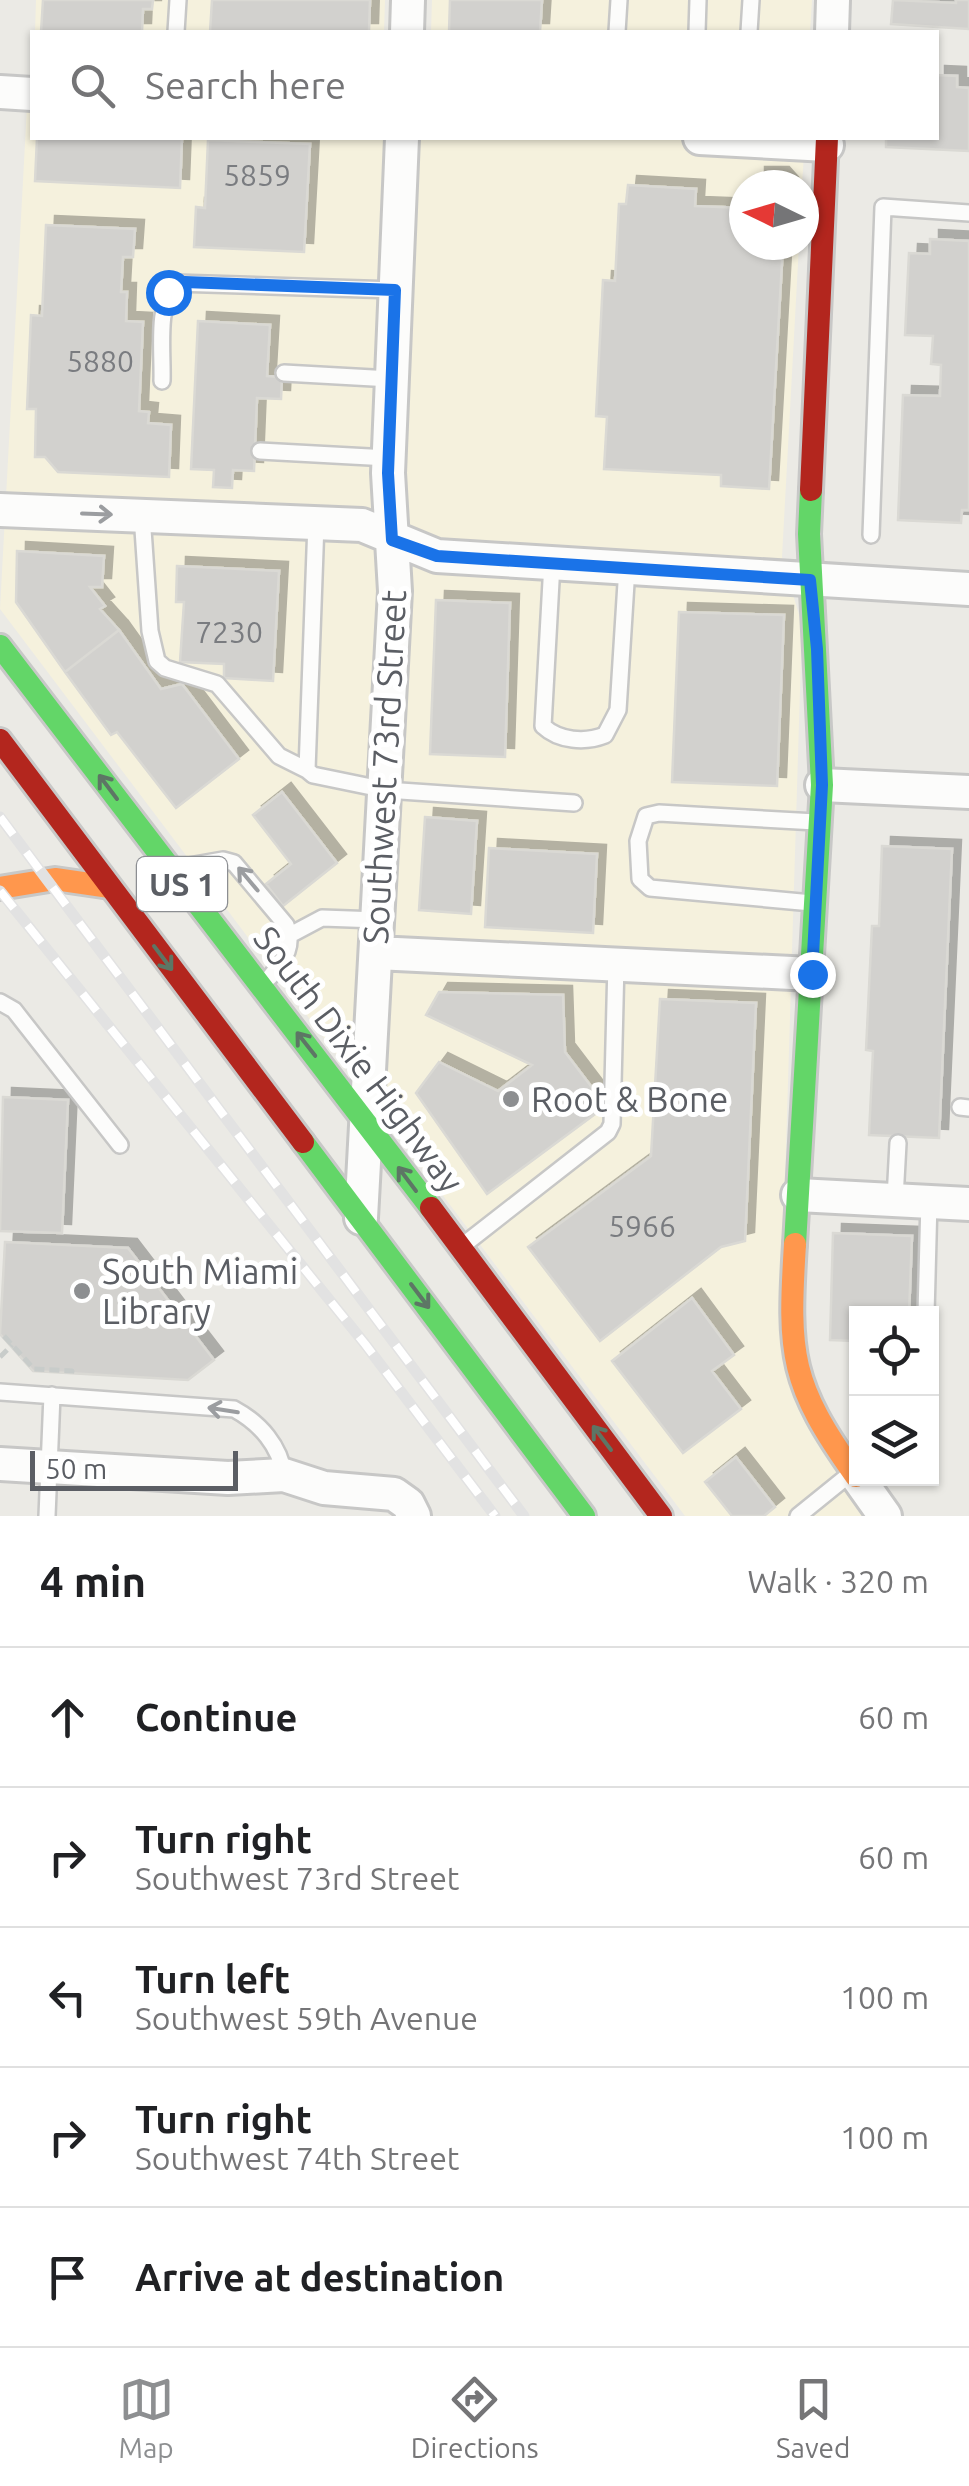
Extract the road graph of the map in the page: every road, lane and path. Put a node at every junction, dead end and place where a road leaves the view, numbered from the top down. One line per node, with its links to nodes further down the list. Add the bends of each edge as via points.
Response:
1 (178, 0): 7 (lane)
2 (408, 0): 8 (street)
3 (619, 0): 9 (lane)
4 (698, 0): 10 (lane)
5 (751, 0): 11 (lane)
6 (833, 0): 12 (street)
7 (176, 30)
8 (407, 30)
9 (617, 30)
10 (697, 30)
11 (749, 30)
12 (832, 30)
13 (0, 92): 14 (street)
14 (30, 94)
15 (402, 140): 19 (street, Southwest 73rd Street)
16 (785, 140): 17 (street)
17 (827, 141): 32 (main road)
18 (969, 213): 28 (lane, via 883,208)
19 (395, 290): 21 (street, Southwest 73rd Street); 22 (lane, via 175,283 164,306)
20 (284, 373): 21 (lane)
21 (391, 379): 24 (street, Southwest 73rd Street)
22 (162, 381)
23 (260, 452): 24 (lane)
24 (388, 458): 29 (street, Southwest 73rd Street)
25 (0, 510): 26 (street, one-way to 26)
26 (142, 515): 27 (street); 36 (lane, via 157,661 217,684 279,756)
27 (316, 523): 29 (street, via 362,525); 36 (lane)
28 (872, 535)
29 (392, 540): 30 (street, via 437,556); 38 (street, Southwest 73rd Street)
30 (552, 563): 31 (street); 31 (lane, via 543,726 584,740 605,735 618,710)
31 (627, 567): 32 (street)
32 (810, 580): 33 (street); 37 (main road)
33 (969, 589)
34 (0, 646): 42 (main road, South Dixie Highway / US 1, one-way to 34)
35 (0, 740): 43 (main road, US 1)
36 (308, 770): 38 (lane)
37 (822, 785): 39 (street); 41 (main road)
38 (386, 790): 40 (lane); 46 (street, Southwest 73rd Street)
39 (969, 792)
40 (574, 803)
41 (820, 822): 45 (main road); 45 (lane, via 659,813 646,816 638,841 640,878 650,888)
42 (170, 870): 47 (lane, one-way to 42, via 234,862); 51 (main road, South Dixie Highway / US 1)
43 (110, 886): 44 (main road, via 55,877); 60 (main road, US 1, one-way to 60)
44 (0, 888)
45 (816, 903): 50 (main road)
46 (378, 920): 47 (lane, via 322,918); 48 (street, Southwest 73rd Street)
47 (290, 935): 51 (lane, via 288,952)
48 (376, 953): 49 (street); 53 (street, Southwest 73rd Street)
49 (616, 962): 50 (street); 61 (lane, via 608,1132)
50 (812, 974): 56 (main road)
51 (262, 988): 53 (main road, South Dixie Highway / US 1, one-way to 51)
52 (0, 1002): 55 (lane, via 14,1010)
53 (366, 1121): 60 (street, Southwest 73rd Street); 61 (main road, South Dixie Highway / US 1, one-way to 53)
54 (898, 1143): 57 (lane)
55 (120, 1144)
56 (798, 1195): 57 (street); 70 (main road, via 790,1321 795,1368 812,1414)
57 (896, 1200): 58 (street)
58 (929, 1201): 59 (street); 62 (lane)
59 (969, 1204)
60 (362, 1218): 77 (main road, US 1, one-way to 77)
61 (459, 1248): 78 (main road, South Dixie Highway / US 1, one-way to 61)
62 (926, 1306)
63 (4, 1336): 64 (path)
64 (13, 1344): 65 (path); 66 (path, via 34,1369)
65 (0, 1357)
66 (72, 1371)
67 (0, 1392): 68 (lane)
68 (52, 1395): 71 (lane); 72 (lane, one-way to 68, via 267,1436 234,1410)
69 (0, 1464): 71 (street)
70 (849, 1466)
71 (49, 1467): 72 (street, via 241,1479); 75 (lane)
72 (284, 1475): 76 (street, via 324,1488 394,1494)
73 (849, 1481): 79 (lane)
74 (863, 1486): 80 (street)
75 (47, 1516)
76 (414, 1516)
77 (584, 1516)
78 (661, 1516)
79 (798, 1516)
80 (885, 1516)

